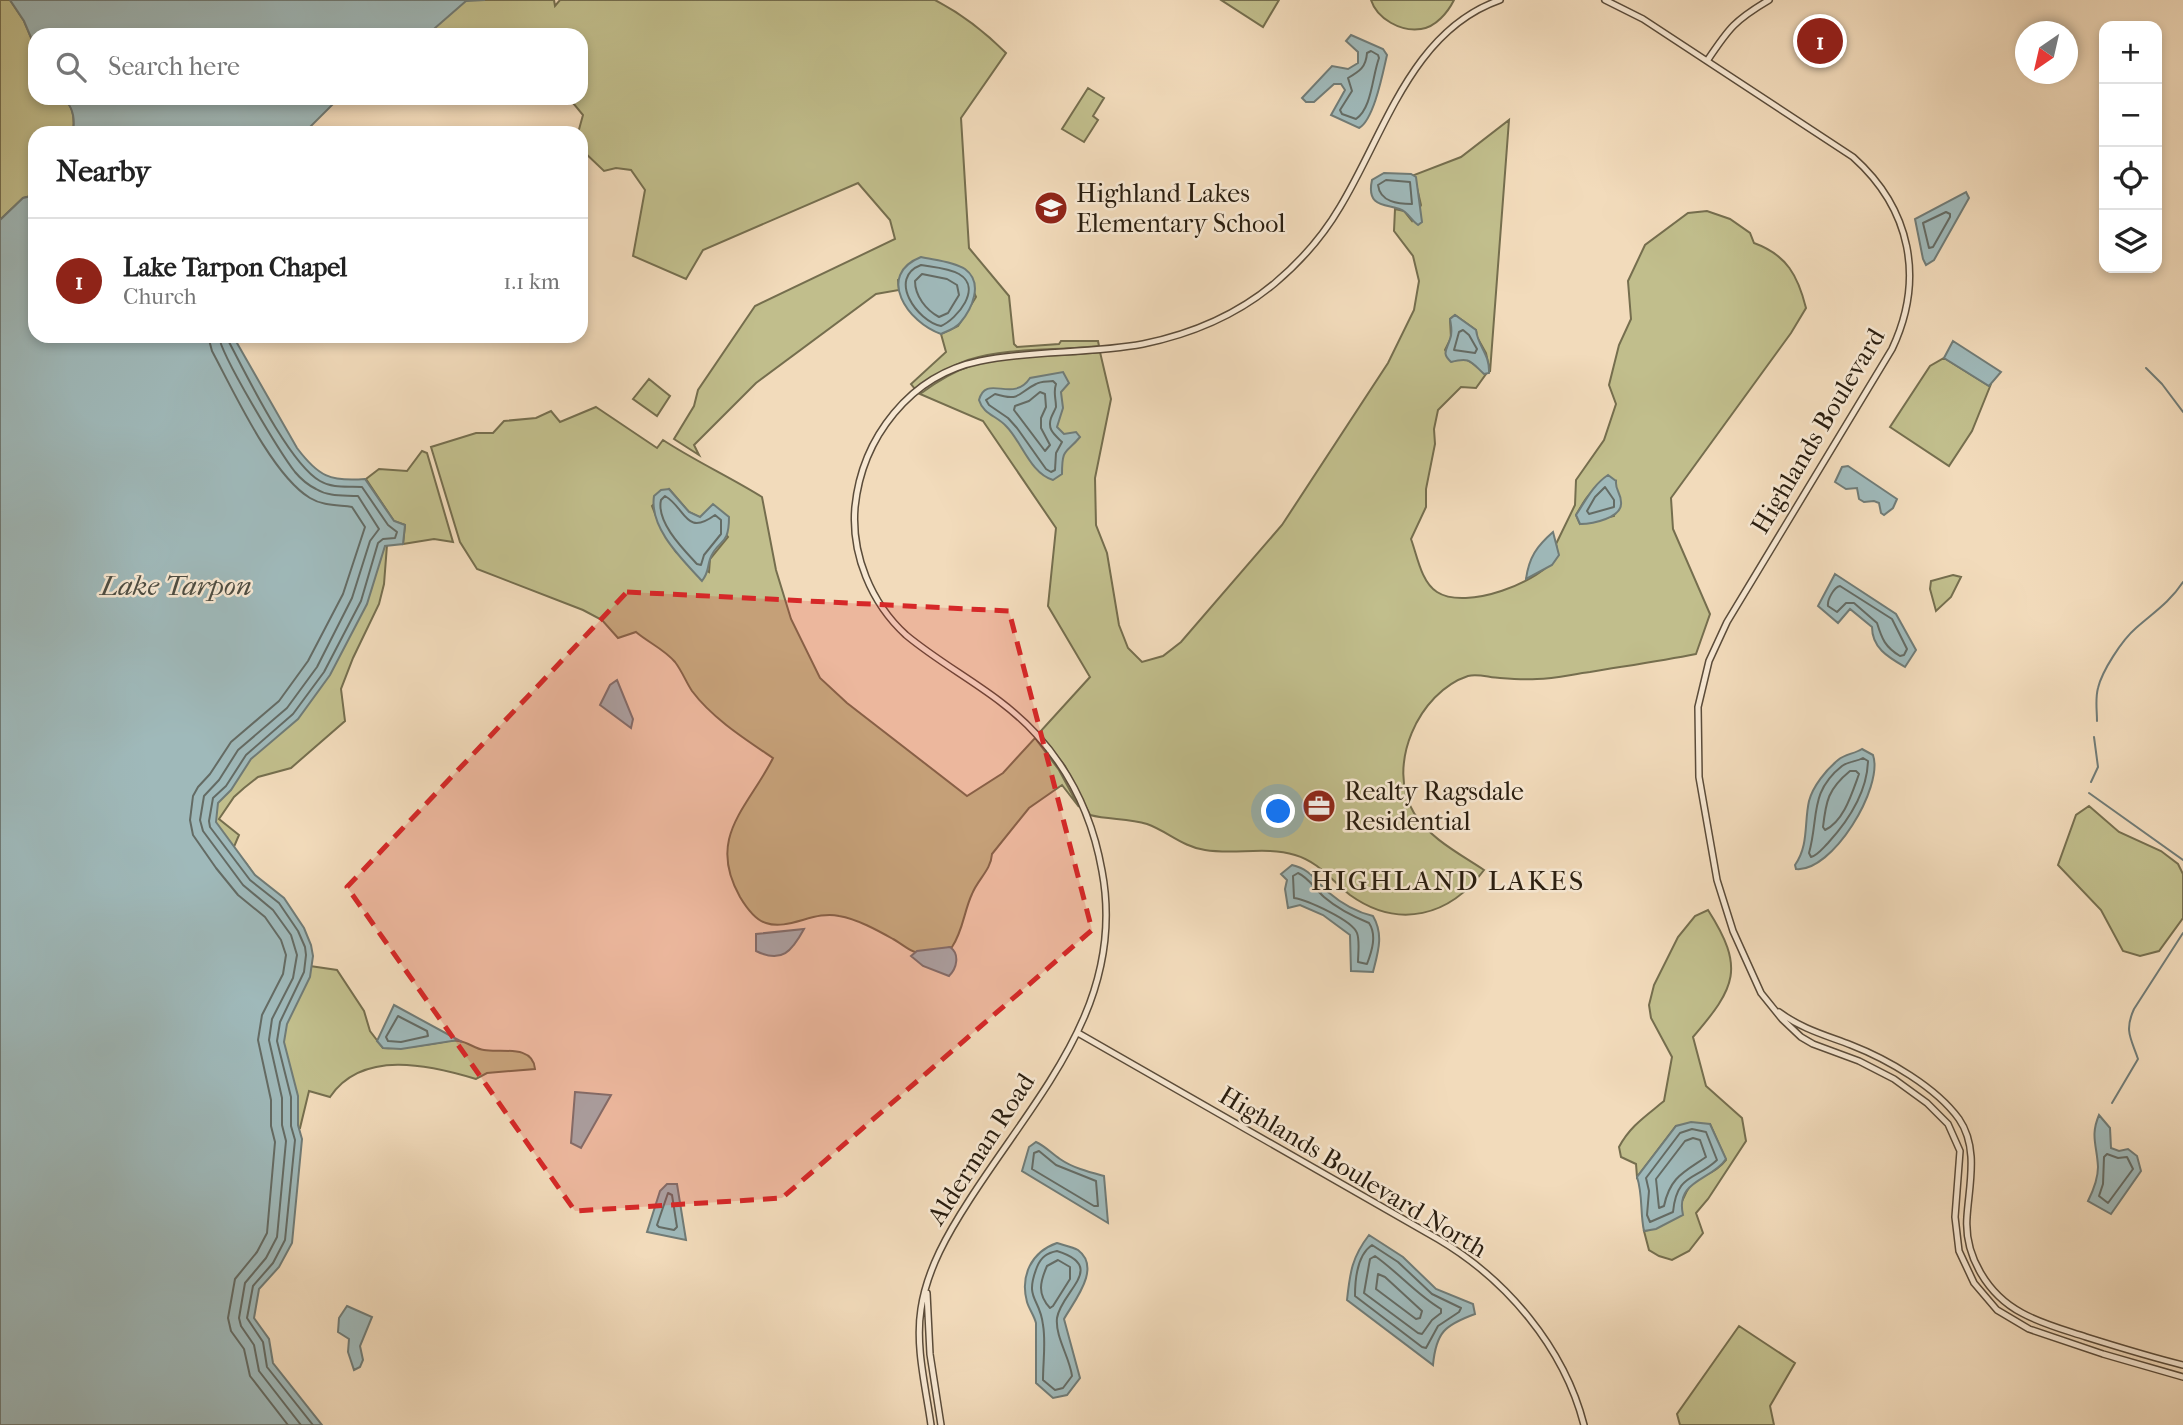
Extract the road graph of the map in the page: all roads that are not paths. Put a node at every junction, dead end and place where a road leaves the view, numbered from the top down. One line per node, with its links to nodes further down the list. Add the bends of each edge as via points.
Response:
1 (1500, 0): 6 (street, via 1459,21 1427,51 1332,221 1297,262 1260,294 1206,326 1161,340 964,365 905,401 872,443 859,479 855,514 860,560 875,595 906,635 1003,704 1037,736 1068,778 1091,827 1104,881 1106,926 1099,975)
2 (1605, 0): 4 (street, Highlands Boulevard)
3 (1769, 0): 4 (street, via 1733,24)
4 (1707, 61): 5 (street, Highlands Boulevard, via 1861,164 1897,215 1909,268 1907,309 1892,349 1721,632 1698,707 1699,777 1717,880 1751,976)
5 (1772, 1007): 8 (street, Highlands Boulevard, via 1814,1033 1895,1066 1954,1112 1970,1147 1969,1242 1983,1277 2002,1299 2023,1314 2058,1327); 9 (street, Highlands Boulevard, via 1801,1037 1894,1079 1948,1124 1960,1151 1955,1217 1959,1251 1974,1283 1997,1310 2029,1329)
6 (1078, 1033): 7 (street, Alderman Road, via 948,1234); 12 (street, Highlands Boulevard North, via 1478,1266 1538,1331 1560,1367)
7 (926, 1290): 10 (street, Alderman Road, via 919,1335); 11 (street, Alderman Road)
8 (2183, 1365)
9 (2183, 1377)
10 (931, 1425)
11 (941, 1425)
12 (1584, 1425)

